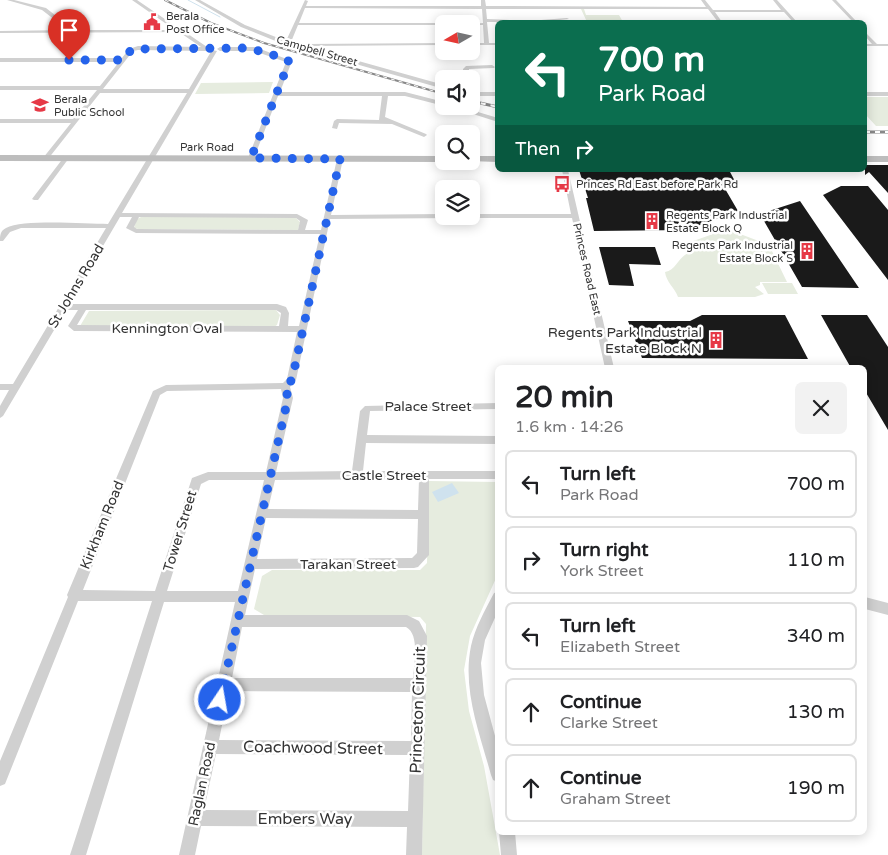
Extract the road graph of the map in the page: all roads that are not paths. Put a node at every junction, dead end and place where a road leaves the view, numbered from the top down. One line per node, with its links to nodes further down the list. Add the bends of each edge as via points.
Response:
1 (9, 0): 29 (street, via 44,9)
2 (134, 0): 27 (street)
3 (197, 0): 31 (street, Campbell Street, via 206,2 246,27)
4 (307, 0): 11 (street)
5 (483, 0): 12 (street)
6 (543, 0): 13 (street)
7 (703, 0): 16 (street)
8 (775, 0): 17 (street)
9 (834, 0): 21 (street)
10 (680, 1): 15 (street)
11 (304, 7): 12 (street); 25 (street)
12 (484, 7): 13 (street); 22 (street)
13 (544, 7): 14 (street)
14 (562, 7): 15 (street); 18 (street)
15 (685, 8): 16 (street)
16 (710, 9): 17 (street); 19 (street)
17 (785, 11): 20 (street)
18 (568, 20)
19 (718, 20)
20 (793, 20)
21 (853, 20)
22 (485, 22): 23 (street); 24 (street); 34 (street)
23 (495, 22)
24 (480, 23)
25 (296, 24): 26 (street); 31 (street)
26 (435, 24)
27 (182, 31): 29 (street); 40 (street)
28 (0, 32): 29 (street)
29 (73, 32)
30 (867, 35): 37 (street)
31 (288, 43): 39 (street, Campbell Street)
32 (435, 44): 39 (street)
33 (480, 44): 34 (street)
34 (488, 44): 35 (street)
35 (495, 44)
36 (867, 45): 37 (street)
37 (876, 45): 38 (street)
38 (888, 45)
39 (298, 46): 45 (street, Campbell Street)
40 (210, 48): 42 (street, via 136,49); 48 (street, St Johns Road); 49 (street, via 255,49 289,60)
41 (0, 60): 42 (street)
42 (123, 60): 47 (street)
43 (492, 67): 44 (street, via 468,67)
44 (466, 70)
45 (435, 84)
46 (0, 88): 47 (street)
47 (100, 90): 48 (street); 60 (street)
48 (191, 91): 66 (street, St Johns Road)
49 (276, 94): 50 (street); 67 (street)
50 (385, 94): 55 (street, via 408,94); 58 (street)
51 (480, 94): 52 (street)
52 (495, 94)
53 (867, 94): 54 (street)
54 (888, 94)
55 (435, 102)
56 (480, 115): 57 (street)
57 (495, 119)
58 (382, 120): 61 (street, via 337,121); 62 (street)
59 (0, 121): 60 (street)
60 (75, 121): 64 (street)
61 (335, 128)
62 (424, 135)
63 (0, 158): 64 (main road, Park Road)
64 (46, 158): 65 (main road, Park Road)
65 (66, 158): 66 (main road, Park Road); 75 (street)
66 (152, 158): 67 (main road, Park Road); 76 (street, St Johns Road)
67 (251, 158): 68 (main road, Park Road)
68 (340, 159): 69 (main road, Park Road); 81 (street, Raglan Road)
69 (435, 159)
70 (480, 159): 71 (main road)
71 (495, 159)
72 (867, 159): 73 (main road)
73 (888, 159)
74 (565, 172): 80 (street, Princes Road East)
75 (36, 199)
76 (118, 215): 77 (street); 82 (street, St Johns Road)
77 (136, 216): 83 (street, via 297,216 304,220); 83 (street, via 131,231)
78 (435, 216): 81 (street)
79 (480, 216): 80 (street)
80 (575, 216): 90 (street, Princes Road East)
81 (327, 217): 84 (street, Raglan Road)
82 (112, 226): 85 (street, via 21,226 7,230); 86 (street, St Johns Road)
83 (301, 232): 84 (street)
84 (323, 232): 89 (street, Raglan Road)
85 (0, 240)
86 (64, 307): 87 (street, Kennington Oval); 93 (street, St Johns Road)
87 (83, 308): 88 (street, Kennington Oval, via 277,307 285,313); 88 (street, Kennington Oval, via 72,326 74,328)
88 (283, 328): 89 (street, Kennington Oval)
89 (304, 329): 91 (street, Raglan Road, via 292,380)
90 (609, 365)
91 (285, 386): 98 (street, Raglan Road, via 288,398); 105 (street, Kirkham Road, via 166,388 156,394)
92 (0, 387): 93 (street)
93 (16, 387): 95 (street, St Johns Road)
94 (495, 406): 96 (street, Palace Street, via 373,406 365,411)
95 (0, 414)
96 (361, 439): 97 (street); 99 (street, Palace Street)
97 (495, 440)
98 (270, 474): 99 (street, Castle Street); 102 (street, Raglan Road); 106 (street, Tower Street, via 208,476 196,480)
99 (357, 474): 100 (street, Castle Street)
100 (424, 475): 101 (street, Castle Street); 103 (street, Tarakan Street)
101 (495, 475)
102 (262, 513): 103 (street); 104 (street, Raglan Road)
103 (423, 515): 104 (street, Tarakan Street, via 423,555 414,563)
104 (250, 564): 107 (street, Raglan Road)
105 (73, 595): 106 (street); 117 (street, Kirkham Road)
106 (160, 597): 107 (street); 121 (street)
107 (242, 597): 111 (street, Raglan Road)
108 (495, 603): 116 (street, via 483,628 475,662 475,683)
109 (867, 604): 110 (street)
110 (888, 609)
111 (237, 621): 112 (street, Raglan Road); 113 (street, Princeton Circuit, via 407,621 415,625 421,636)
112 (224, 684): 113 (street); 114 (street, Raglan Road)
113 (419, 685): 115 (street, Princeton Circuit)
114 (210, 747): 115 (street, Coachwood Street); 118 (street, Raglan Road)
115 (416, 748): 119 (street, Princeton Circuit)
116 (495, 764)
117 (0, 779)
118 (195, 818): 119 (street, Embers Way); 122 (street, Raglan Road)
119 (414, 819): 123 (street, Princeton Circuit)
120 (506, 835): 124 (street)
121 (78, 855)
122 (187, 855)
123 (414, 855)
124 (509, 855)

